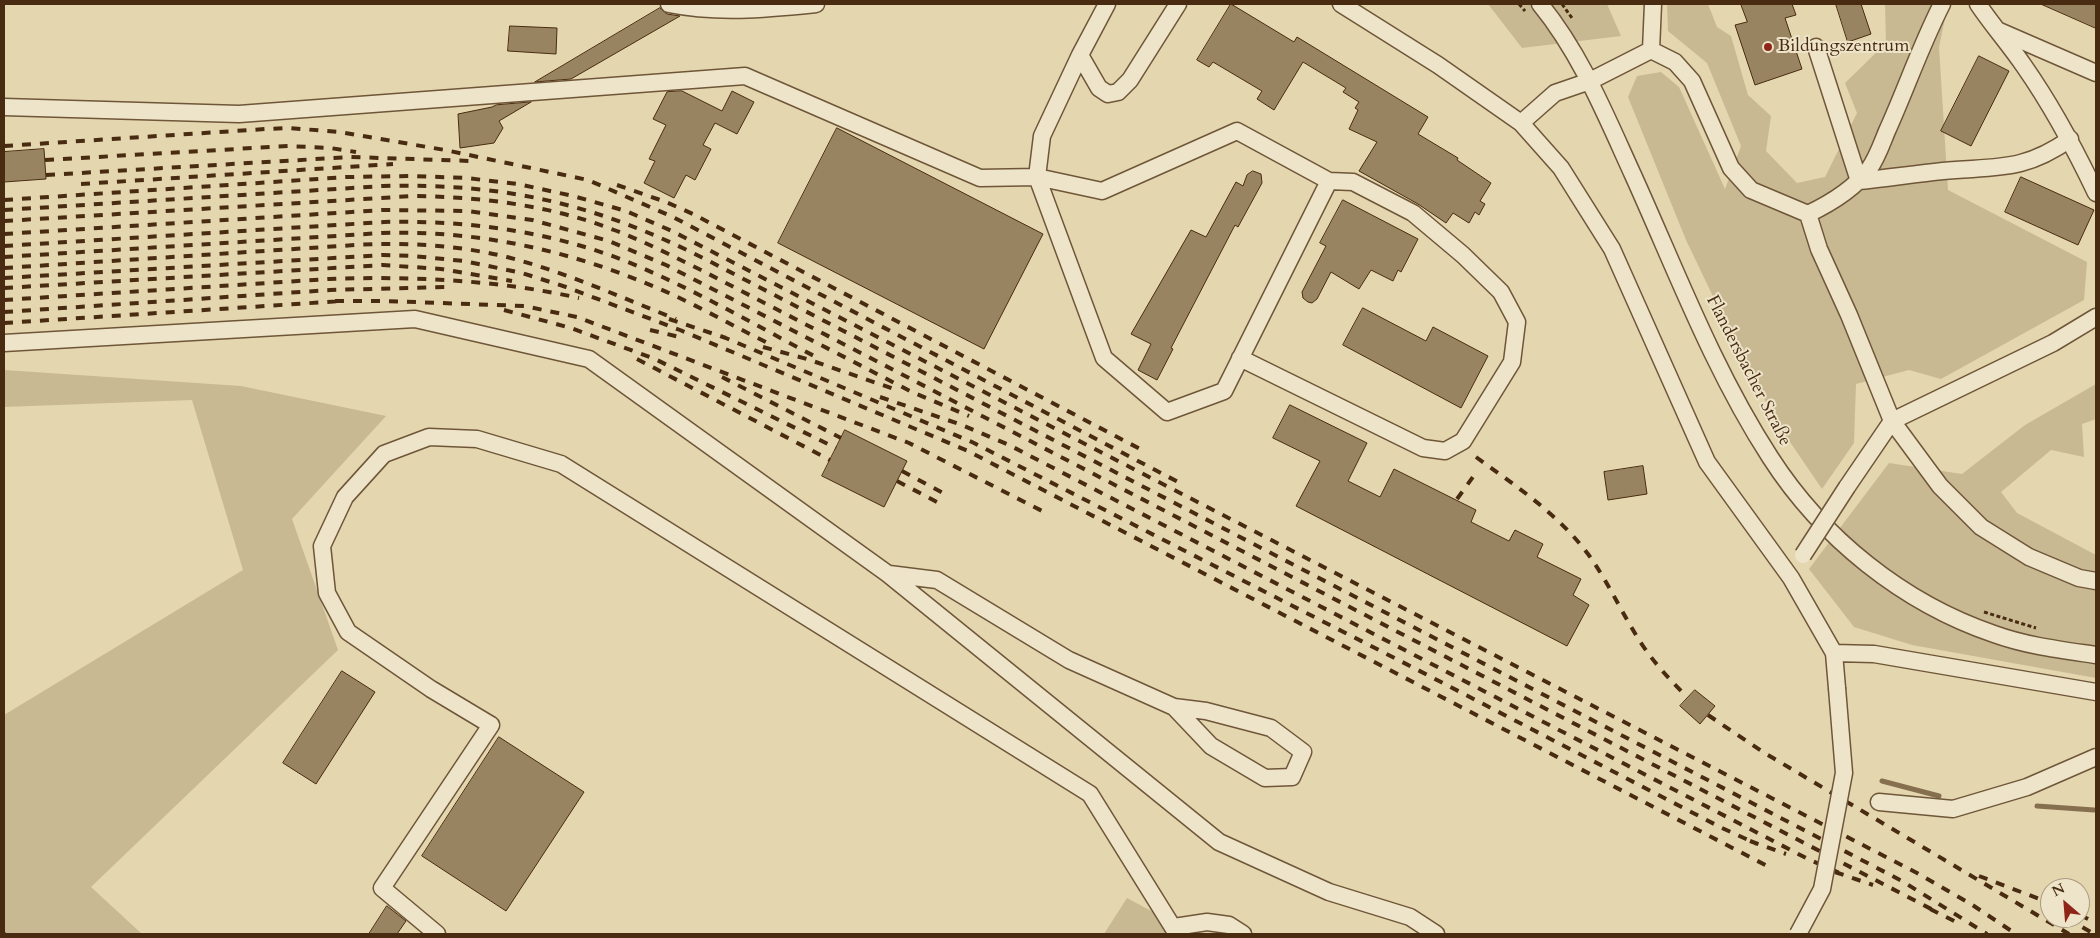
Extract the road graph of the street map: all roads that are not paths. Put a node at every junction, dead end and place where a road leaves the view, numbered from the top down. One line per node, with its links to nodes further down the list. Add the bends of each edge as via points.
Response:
1 (669, 4): 2 (street, via 752,11)
2 (816, 4)
3 (1107, 4): 13 (street)
4 (1178, 4): 13 (street, via 1130,80 1118,92 1108,94 1099,88)
5 (1341, 4): 17 (street, via 1438,65)
6 (1540, 4): 15 (street, Flandersbacher Straße, via 1552,18)
7 (1653, 4): 12 (street)
8 (1942, 4): 21 (street, via 1871,167)
9 (1978, 4): 10 (street)
10 (1995, 29): 14 (street); 18 (street, via 2023,64)
11 (1816, 47): 21 (street)
12 (1651, 50): 15 (street); 23 (street, via 1675,62 1692,81 1731,168 1751,190)
13 (1080, 55): 19 (street, via 1042,136)
14 (2096, 74)
15 (1590, 82): 17 (street, via 1555,93); 32 (street, Flandersbacher Straße, via 1710,349 1770,458 1808,508 1848,548 1896,586 1945,614 2003,637 2040,647)
16 (4, 107): 19 (street, via 239,114 745,76 980,178)
17 (1522, 124): 29 (street, via 1560,168 1612,249 1707,462)
18 (2070, 138): 21 (street, via 2027,163); 22 (street)
19 (1037, 177): 20 (street, via 1102,191 1237,131); 26 (street, via 1104,358 1167,412 1224,391)
20 (1329, 181): 26 (street); 26 (street, via 1353,182 1413,213 1501,292 1517,322 1512,362 1463,441 1445,451 1422,448)
21 (1859, 181): 23 (street, via 1830,203)
22 (2096, 193)
23 (1808, 214): 27 (street, via 1819,249)
24 (2096, 317): 27 (street, via 2053,343)
25 (4, 343): 28 (street, via 414,319 589,359)
26 (1240, 358)
27 (1892, 421): 29 (street, bridge); 30 (street, via 1940,486 1981,527 2029,557 2079,578)
28 (888, 574): 34 (street, via 937,580 1069,660); 40 (street, via 1219,842 1329,892 1410,917)
29 (1791, 578): 31 (street)
30 (2096, 581)
31 (1834, 653): 33 (street, via 1874,654); 41 (street, bridge, via 1844,772 1822,889)
32 (2096, 655)
33 (2096, 692)
34 (1174, 707): 34 (street, via 1210,746 1265,778 1292,777 1303,752 1271,728 1206,711)
35 (2096, 757): 36 (street, via 2027,787 1953,809)
36 (1879, 802)
37 (1176, 931): 38 (street, via 1090,794 561,464 477,439 429,437 384,454 344,497 322,546 327,594 348,632 430,689 491,725 382,888); 39 (street, via 1207,922 1229,925)
38 (437, 934)
39 (1243, 934)
40 (1436, 934)
41 (1798, 934)

